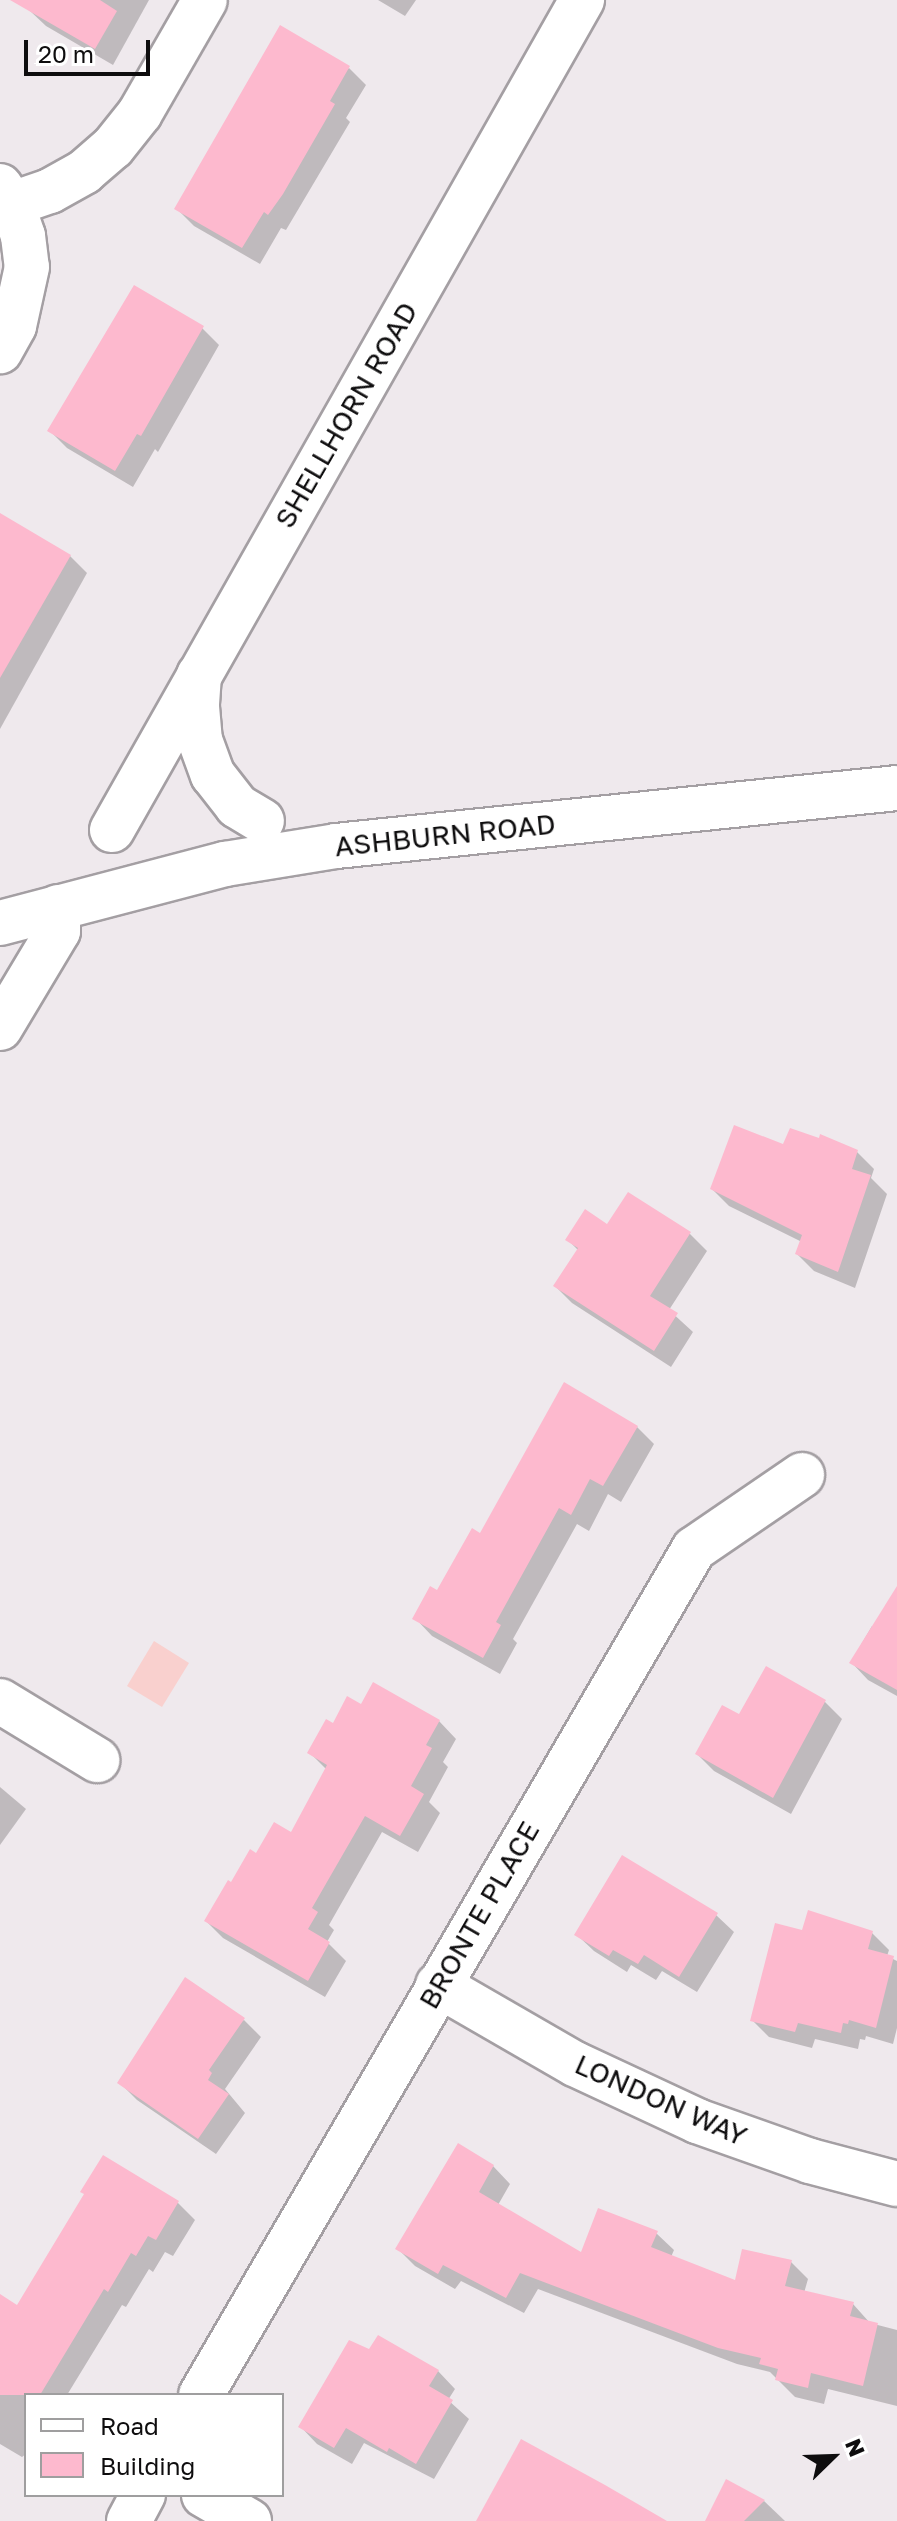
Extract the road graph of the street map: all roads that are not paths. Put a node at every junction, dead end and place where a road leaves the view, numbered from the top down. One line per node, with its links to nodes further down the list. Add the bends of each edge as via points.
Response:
1 (205, 0): 3 (street, via 140,113 113,147 61,185)
2 (582, 0): 5 (street, SHELLHORN ROAD)
3 (6, 195): 4 (street, via 23,236 27,267 14,326)
4 (0, 351)
5 (200, 673): 7 (street, via 200,740 213,775 237,806); 8 (street, SHELLHORN ROAD)
6 (897, 788): 9 (street, ASHBURN ROAD, via 336,846 225,864)
7 (262, 821)
8 (112, 830)
9 (58, 907): 10 (street, ASHBURN ROAD); 11 (street, via 58,931)
10 (0, 923)
11 (0, 1028)
12 (802, 1475): 15 (street, BRONTE PLACE, via 694,1549)
13 (0, 1701): 14 (street)
14 (97, 1760)
15 (438, 1985): 16 (street, LONDON WAY, via 575,2064 697,2121 810,2161); 17 (street, BRONTE PLACE)
16 (897, 2184)
17 (202, 2393)
18 (142, 2497): 20 (street)
19 (207, 2497): 21 (street)
20 (129, 2521)
21 (249, 2521)

